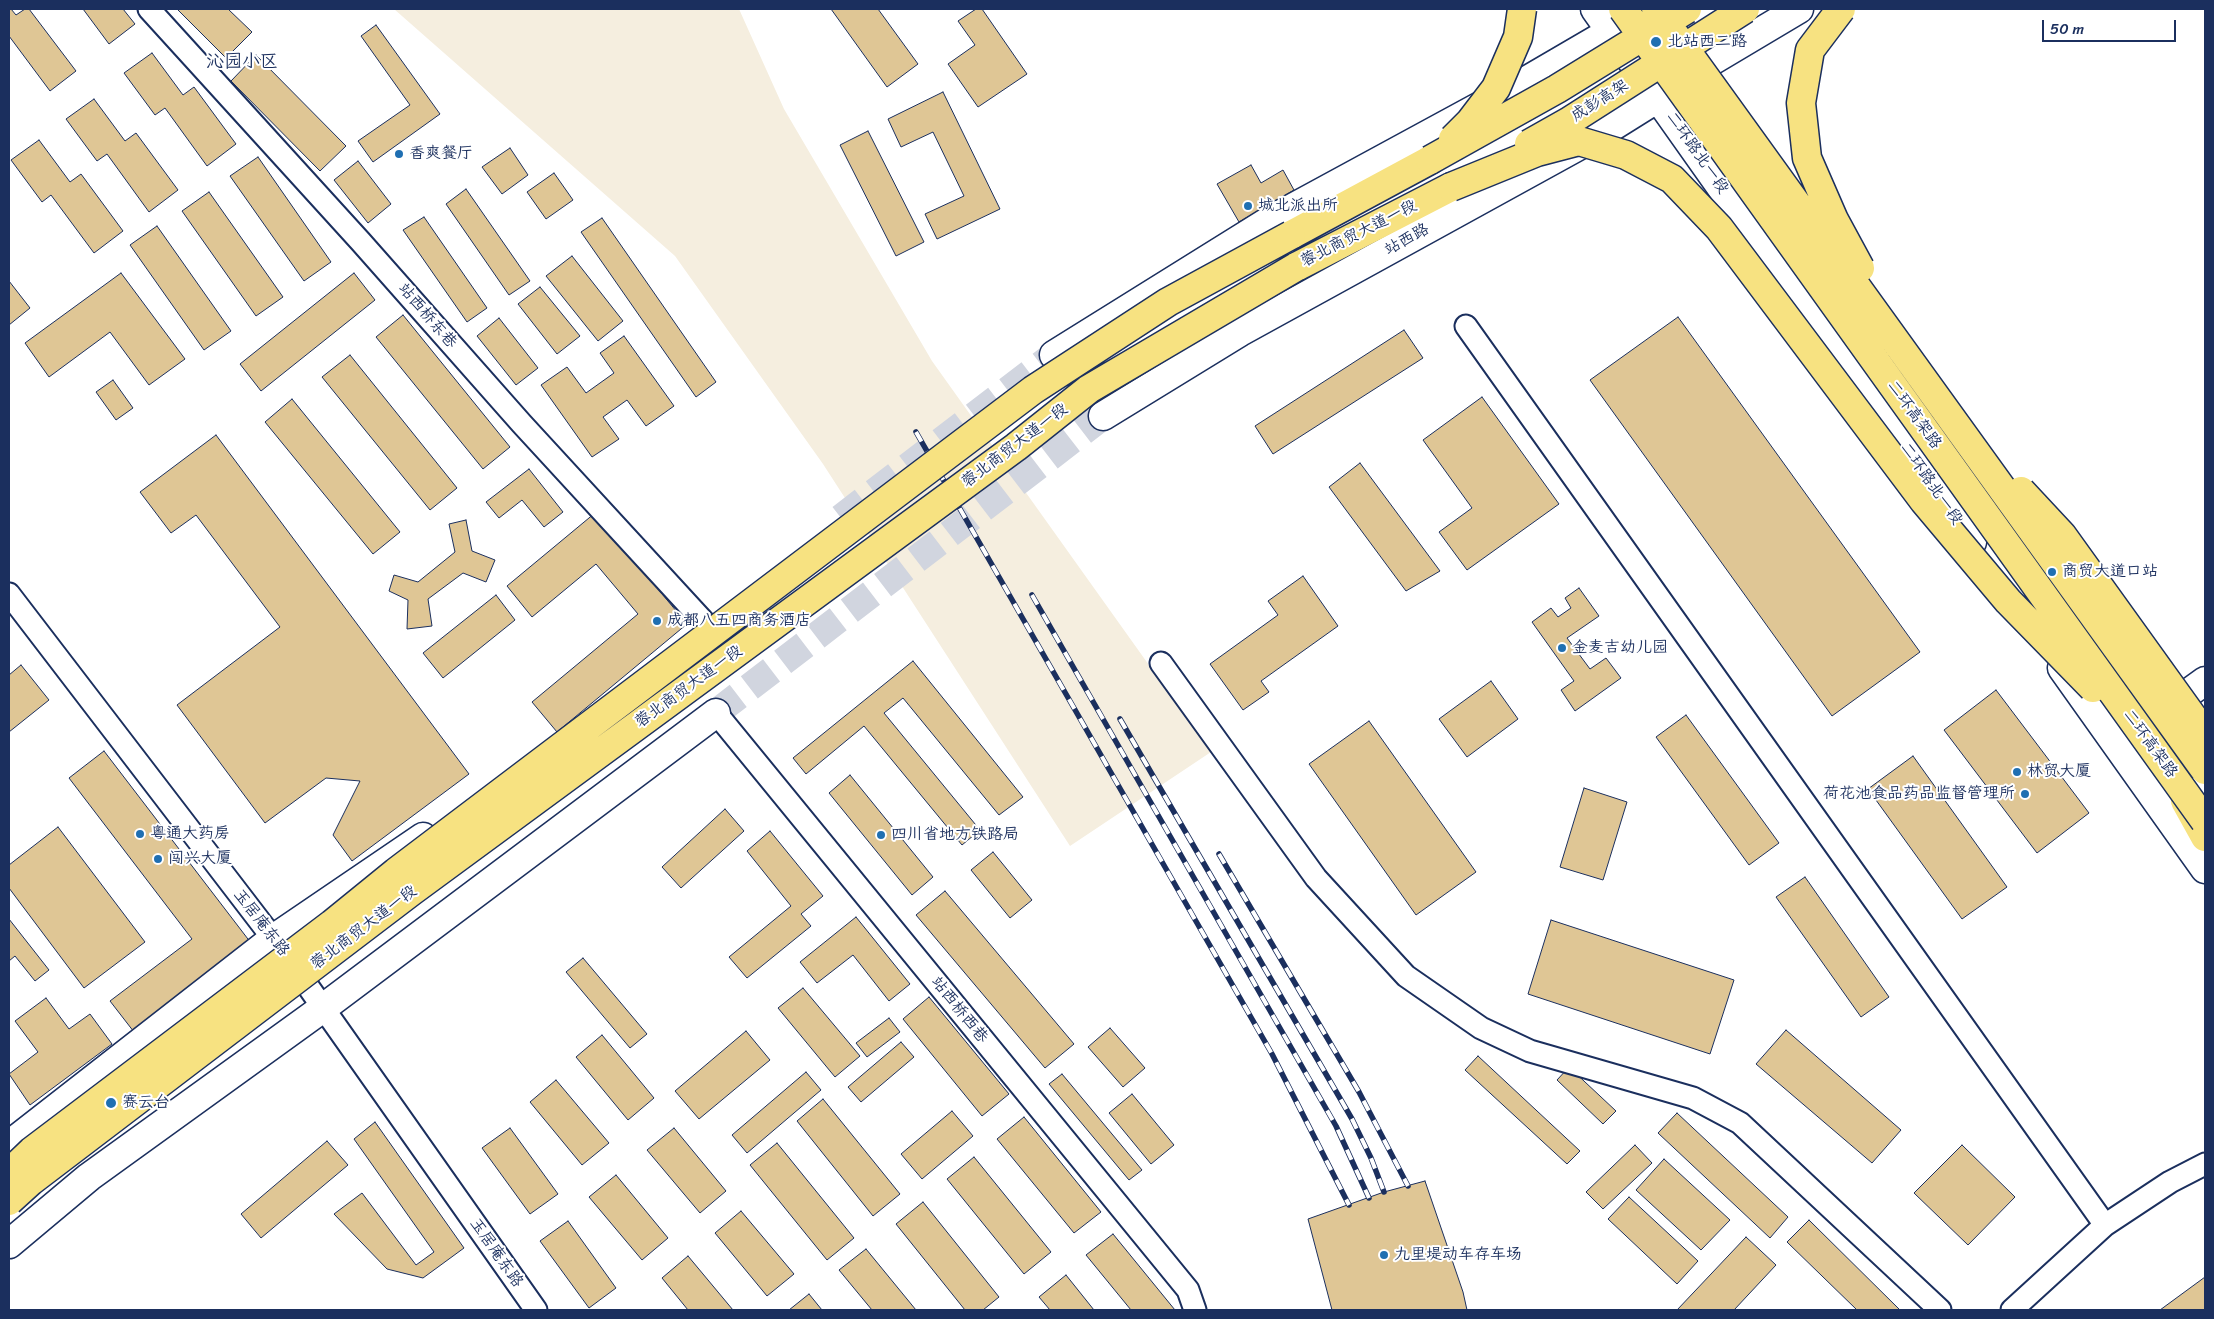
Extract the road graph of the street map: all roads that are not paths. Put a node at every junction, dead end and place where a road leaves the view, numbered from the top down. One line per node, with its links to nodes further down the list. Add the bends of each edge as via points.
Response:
1 (149, 9): 22 (street, 站西桥东巷)
2 (1522, 9): 14 (highway, bridge, via 1518,37 1496,88 1470,122)
3 (1595, 9): 11 (main road, 二环路北一段)
4 (1650, 9): 11 (main road)
5 (1656, 9): 18 (highway, 二环高架路, bridge)
6 (1671, 9): 12 (main road)
7 (1687, 9): 14 (highway, 成彭高架, bridge, via 1558,89)
8 (1745, 9): 15 (highway, 成彭高架, bridge, via 1568,122)
9 (1799, 9): 12 (main road)
10 (1841, 9): 18 (highway, bridge, via 1810,50 1800,103 1807,158 1834,220)
11 (1617, 20): 13 (main road, 二环路北一段); 17 (main road, via 1519,85 1274,218); 30 (highway, 二环高架路, bridge)
12 (1710, 62): 13 (main road, 站西路); 25 (main road)
13 (1658, 98): 20 (main road, 站西路, via 1602,133 1240,332); 28 (main road, 二环路北一段)
14 (1430, 160): 35 (highway, 蓉北商贸大道一段, bridge, via 1168,302 1033,390 428,848)
15 (1451, 187): 30 (highway, bridge, via 1537,152 1579,141 1626,155 1672,179 1719,228 1924,502 2008,600); 40 (highway, 蓉北商贸大道一段, bridge, via 1296,267 1089,390 412,891)
16 (1466, 326): 41 (street)
17 (1054, 355)
18 (1920, 376): 19 (highway, 二环高架路, bridge)
19 (1942, 406): 27 (highway, bridge, via 2062,535); 31 (highway, 二环高架路, bridge)
20 (1103, 416)
21 (9, 594): 35 (street, 玉居庵东路)
22 (706, 624): 35 (main road, 蓉北商贸大道一段)
23 (1161, 663): 45 (street, via 1316,878 1406,976 1481,1028 1530,1051 1693,1098 1740,1123)
24 (2205, 681): 25 (main road)
25 (2172, 705): 28 (main road); 29 (main road)
26 (716, 713): 36 (main road); 44 (street, 站西桥西巷, via 1188,1290)
27 (2205, 734)
28 (2117, 744): 34 (main road, 二环路北一段)
29 (2205, 751)
30 (2156, 752): 32 (highway, 二环高架路, bridge); 33 (highway, bridge)
31 (2205, 770)
32 (2205, 821)
33 (2205, 837)
34 (2205, 869)
35 (281, 948): 36 (street, 玉居庵东路); 37 (main road, 蓉北商贸大道一段); 39 (highway, 蓉北商贸大道一段, bridge)
36 (323, 1008): 42 (main road, via 89,1177); 43 (street, 玉居庵东路)
37 (9, 1146)
38 (2205, 1164): 41 (street, via 2170,1182)
39 (9, 1173)
40 (9, 1201)
41 (2105, 1225): 46 (street)
42 (9, 1244)
43 (536, 1310)
44 (1196, 1310)
45 (1940, 1310)
46 (2012, 1310)

